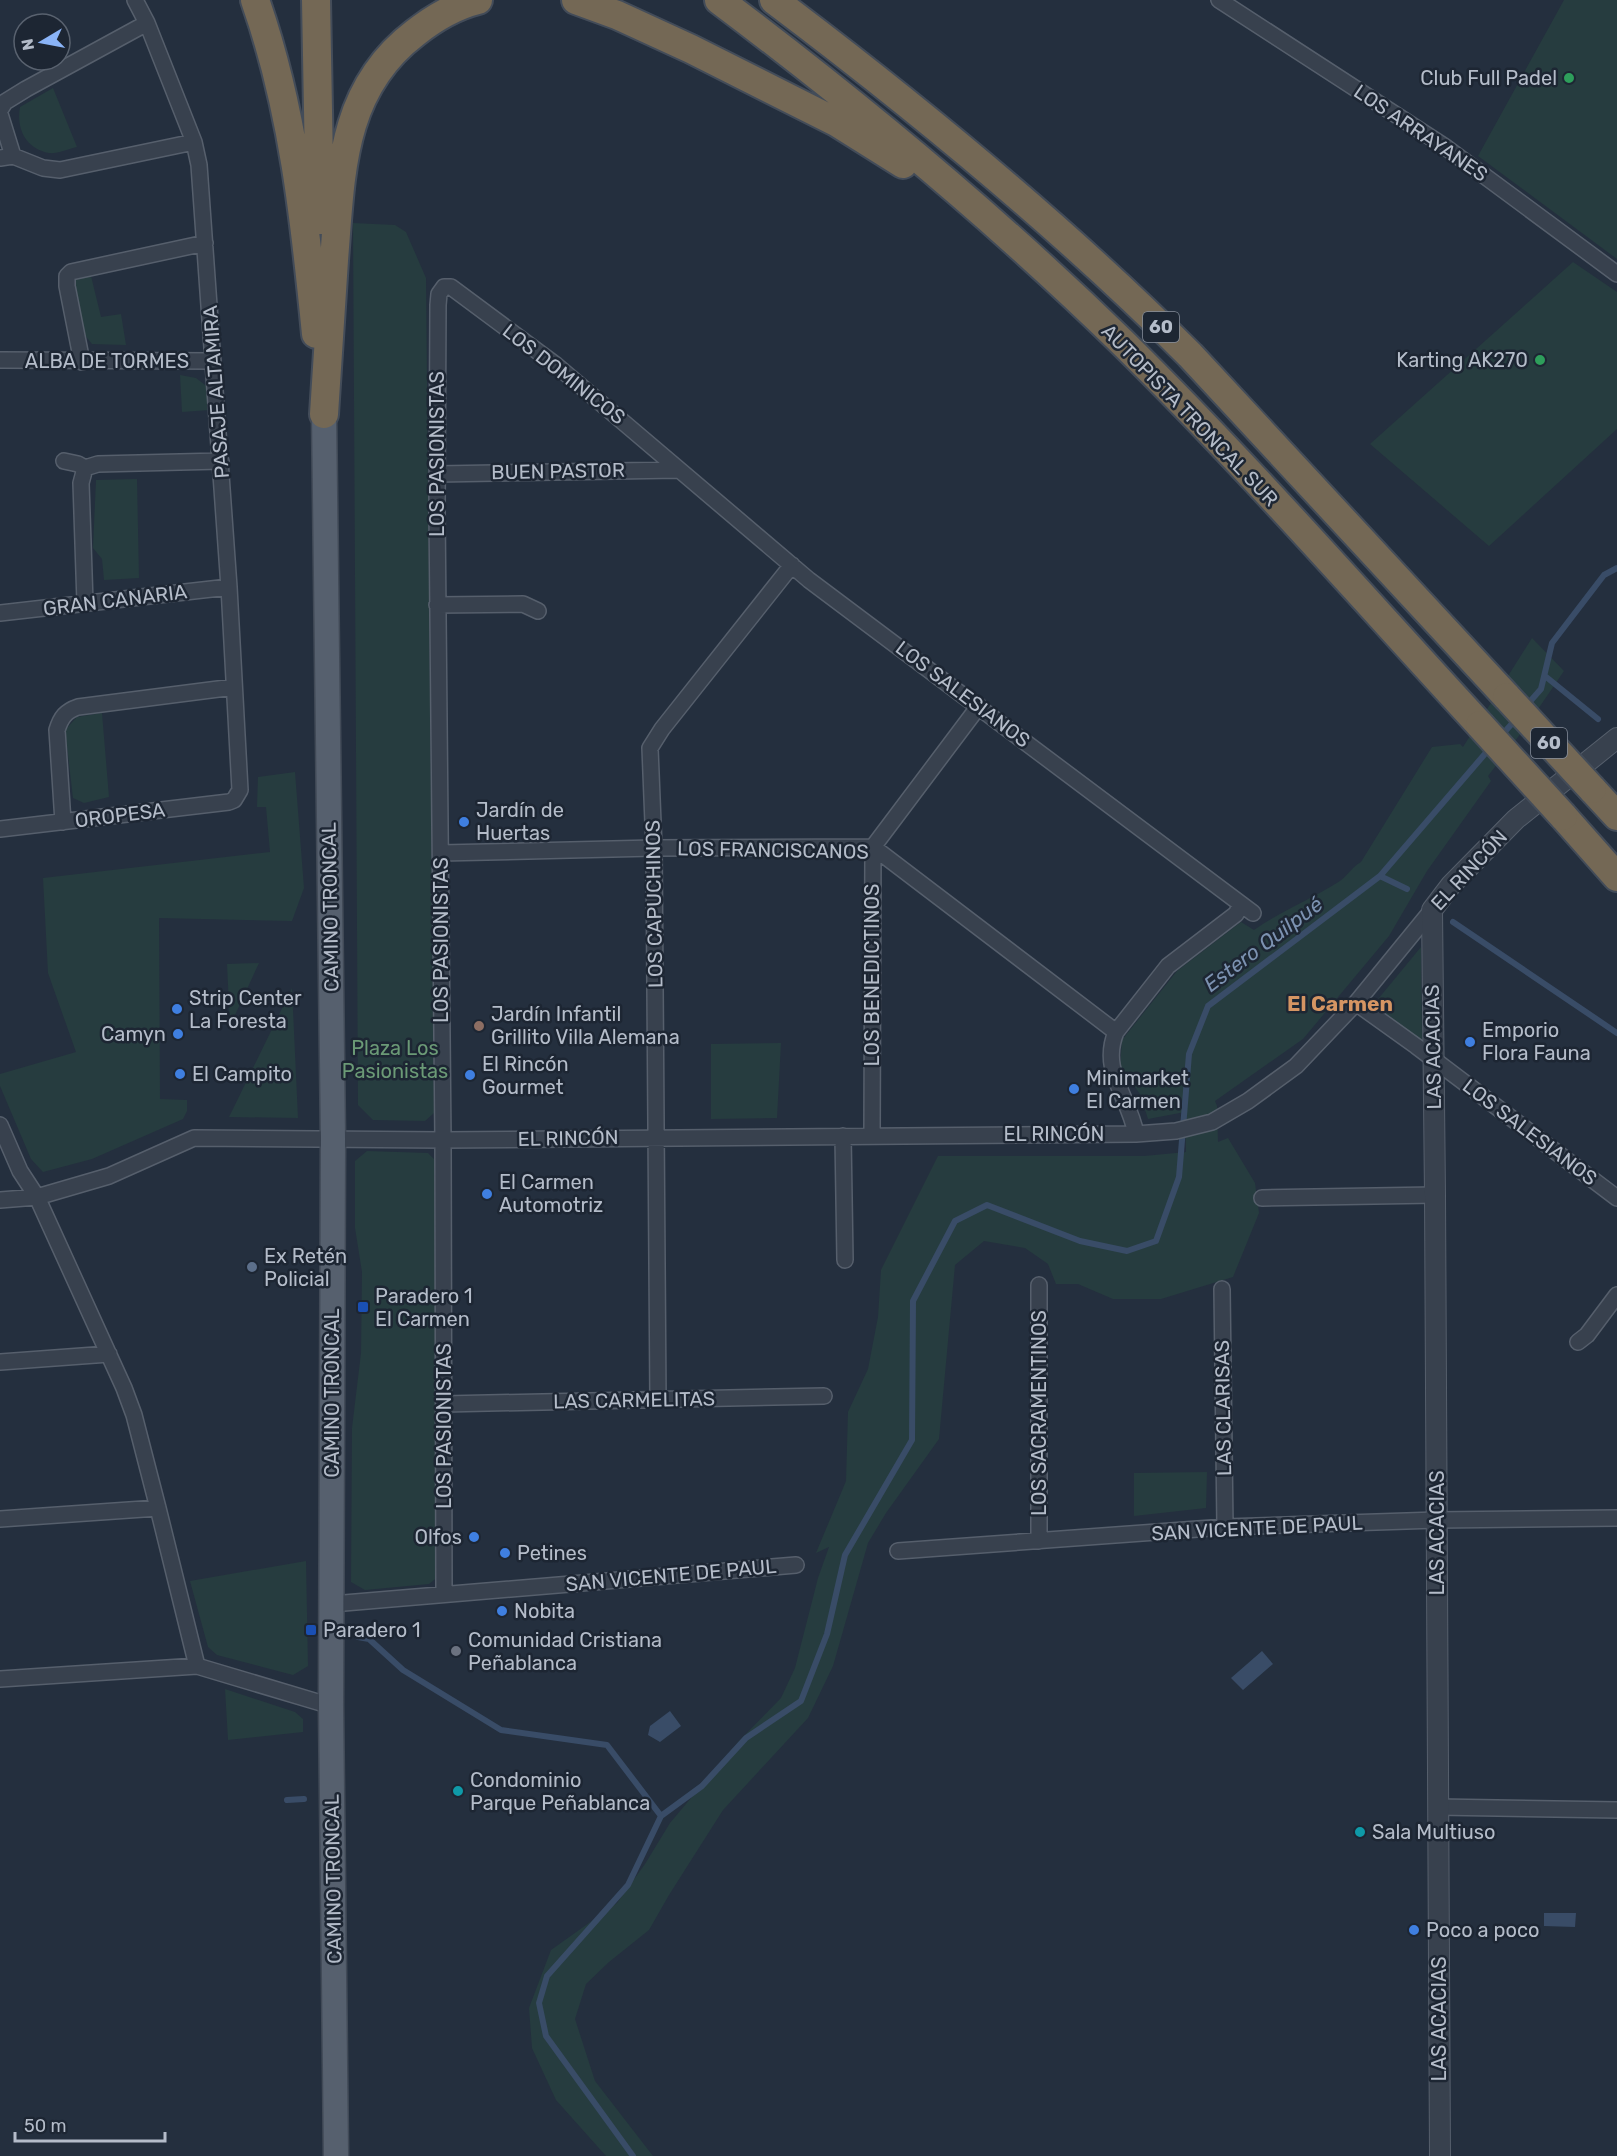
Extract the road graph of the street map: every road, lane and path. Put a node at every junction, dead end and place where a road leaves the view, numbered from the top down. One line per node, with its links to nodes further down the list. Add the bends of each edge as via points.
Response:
1 (135, 0): 9 (street, PASAJE ALTAMIRA)
2 (255, 0): 20 (highway, via 290,124)
3 (316, 0): 20 (highway)
4 (478, 0): 20 (highway, via 429,22 392,52 377,69 355,112 340,176)
5 (576, 0): 13 (highway, via 691,49 836,122)
6 (719, 0): 13 (highway, AUTOPISTA TRONCAL SUR / 60, via 871,117)
7 (774, 0): 36 (highway, AUTOPISTA TRONCAL SUR / 60, bridge, via 939,129 1150,315)
8 (1219, 0): 15 (street, LOS ARRAYANES, via 1444,146)
9 (147, 22): 10 (street, via 26,89 5,102); 11 (street, PASAJE ALTAMIRA)
10 (0, 112): 12 (street)
11 (194, 142): 12 (street, via 60,170); 14 (street, PASAJE ALTAMIRA)
12 (7, 157)
13 (998, 226): 42 (highway, AUTOPISTA TRONCAL SUR / 60, bridge, via 1158,378)
14 (206, 243): 18 (street, PASAJE ALTAMIRA); 19 (street, via 70,272 67,286)
15 (1617, 274)
16 (444, 287): 24 (street, LOS DOMINICOS, via 451,287 556,365); 25 (street, LOS PASIONISTAS, via 438,305)
17 (0, 360): 19 (street, ALBA DE TORMES)
18 (213, 361): 19 (street, ALBA DE TORMES); 22 (street, PASAJE ALTAMIRA)
19 (82, 362)
20 (324, 414): 52 (main road, CAMINO TRONCAL)
21 (64, 461): 23 (street)
22 (221, 461): 23 (street, via 98,464); 27 (street, PASAJE ALTAMIRA)
23 (85, 468): 28 (street, via 81,483)
24 (678, 470): 25 (street, BUEN PASTOR); 26 (street, LOS SALESIANOS)
25 (438, 474): 29 (street, LOS PASIONISTAS)
26 (792, 565): 33 (street, LOS SALESIANOS); 39 (street, LOS CAPUCHINOS, via 650,748)
27 (229, 587): 28 (street, GRAN CANARIA); 32 (street, PASAJE ALTAMIRA)
28 (85, 603): 31 (street, GRAN CANARIA)
29 (437, 605): 30 (street, via 523,604); 41 (street, LOS PASIONISTAS)
30 (538, 611)
31 (0, 613)
32 (234, 687): 35 (street, PASAJE ALTAMIRA); 37 (street, via 70,710 57,730)
33 (979, 706): 40 (street); 45 (street, LOS SALESIANOS, via 1247,908 1168,966)
34 (1617, 738): 43 (street, EL RINCÓN, via 1516,819)
35 (238, 796): 37 (street, OROPESA, via 229,802)
36 (1617, 816)
37 (63, 822): 38 (street, OROPESA)
38 (0, 829)
39 (654, 848): 40 (street, LOS FRANCISCANOS); 41 (street, LOS FRANCISCANOS); 51 (street, LOS CAPUCHINOS)
40 (873, 848): 45 (street, LOS FRANCISCANOS); 50 (street, LOS BENEDICTINOS)
41 (441, 853): 53 (street, LOS PASIONISTAS)
42 (1617, 877)
43 (1432, 910): 44 (street, EL RINCÓN); 46 (street, LAS ACACIAS)
44 (1356, 1003): 46 (street, LOS SALESIANOS); 48 (street, EL RINCÓN, via 1296,1066 1248,1101 1212,1122 1176,1131)
45 (1116, 1032): 48 (street, via 1111,1044 1112,1074)
46 (1433, 1060): 54 (street, LAS ACACIAS); 57 (street, LOS SALESIANOS)
47 (0, 1125): 55 (street, via 20,1171)
48 (1136, 1134): 50 (street, EL RINCÓN)
49 (843, 1136): 50 (street, EL RINCÓN); 51 (street, EL RINCÓN); 59 (street)
50 (872, 1136)
51 (657, 1137): 53 (street, EL RINCÓN); 67 (street, LOS CAPUCHINOS)
52 (333, 1139): 53 (street, EL RINCÓN); 55 (street, EL RINCÓN, via 194,1138 109,1176); 78 (main road, CAMINO TRONCAL)
53 (443, 1140): 68 (street, LOS PASIONISTAS)
54 (1436, 1195): 56 (street); 72 (street, LAS ACACIAS)
55 (37, 1197): 58 (street, EL RINCÓN); 64 (street)
56 (1262, 1198)
57 (1617, 1198)
58 (0, 1200)
59 (845, 1260)
60 (1039, 1285): 74 (street, LOS SACRAMENTINOS)
61 (1222, 1289): 73 (street, LAS CLARISAS)
62 (1617, 1294): 63 (street)
63 (1578, 1342)
64 (109, 1354): 65 (street); 69 (street, via 134,1415)
65 (0, 1362)
66 (824, 1396): 67 (street, LAS CARMELITAS)
67 (658, 1400): 68 (street, LAS CARMELITAS)
68 (444, 1404): 77 (street, LOS PASIONISTAS)
69 (159, 1508): 71 (street); 79 (street)
70 (1617, 1518): 72 (street, SAN VICENTE DE PAUL)
71 (0, 1519)
72 (1437, 1520): 73 (street, SAN VICENTE DE PAUL); 82 (street, LAS ACACIAS)
73 (1225, 1527): 74 (street, SAN VICENTE DE PAUL)
74 (1039, 1541): 75 (street, SAN VICENTE DE PAUL)
75 (898, 1551)
76 (796, 1565): 77 (street, SAN VICENTE DE PAUL)
77 (444, 1594): 78 (street, SAN VICENTE DE PAUL)
78 (332, 1604): 81 (main road, CAMINO TRONCAL)
79 (197, 1666): 80 (street); 81 (street)
80 (0, 1679)
81 (331, 1706): 84 (main road, CAMINO TRONCAL)
82 (1438, 1807): 83 (street); 85 (street, LAS ACACIAS)
83 (1617, 1810)
84 (336, 2156)
85 (1440, 2156)

